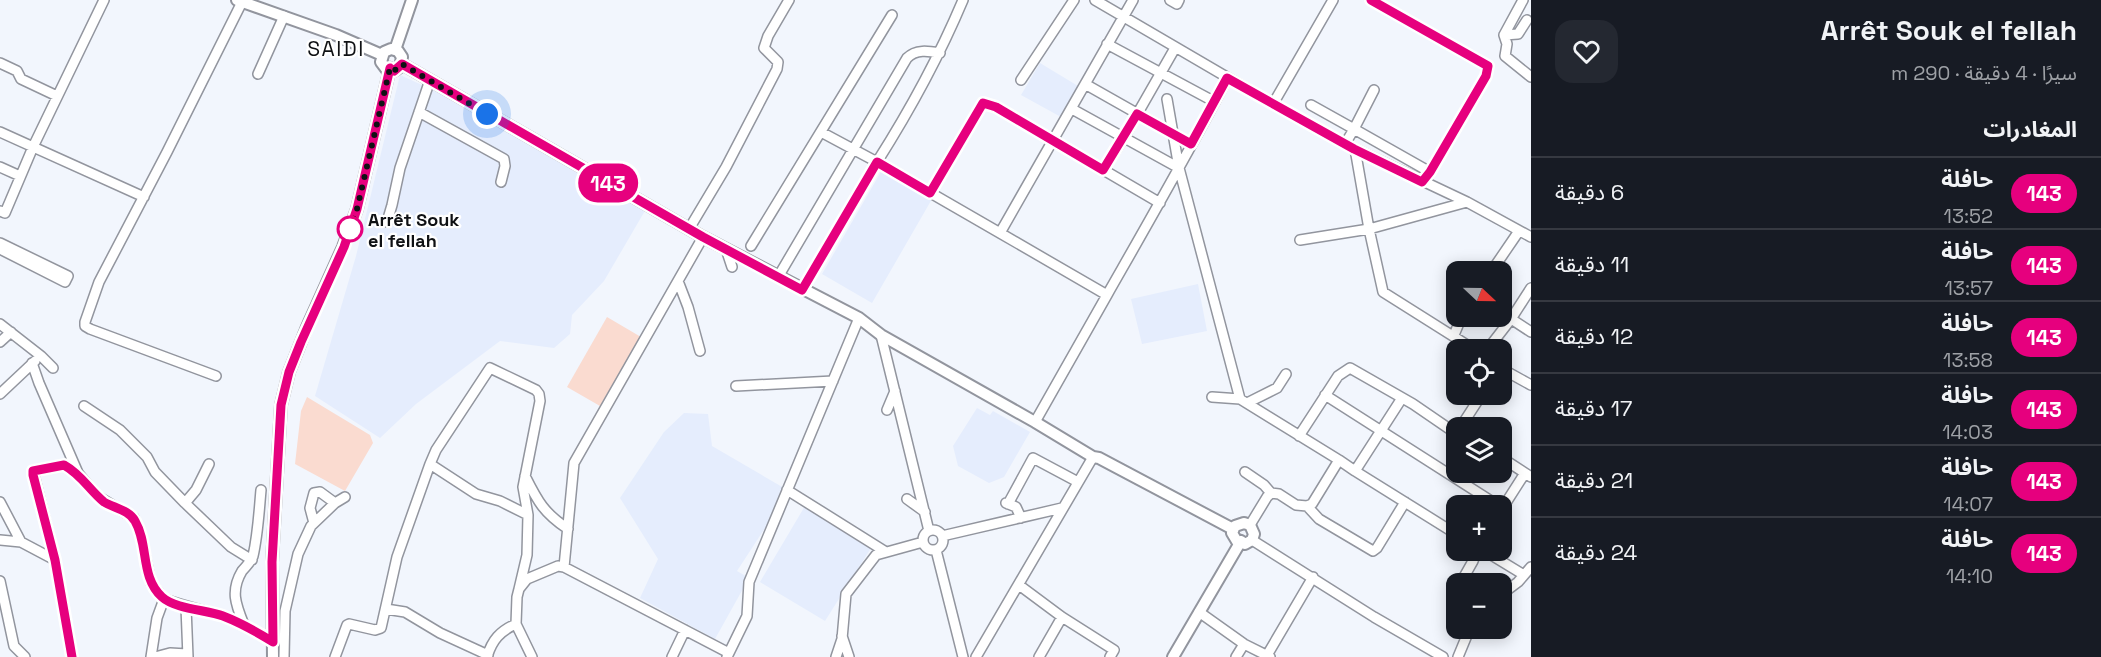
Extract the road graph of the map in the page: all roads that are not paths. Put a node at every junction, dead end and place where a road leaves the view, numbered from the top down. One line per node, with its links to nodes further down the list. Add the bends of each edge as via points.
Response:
1 (104, 0): 37 (street)
2 (412, 0): 21 (main road)
3 (789, 0): 70 (street, via 764,48 778,62 777,69 726,167)
4 (963, 0): 22 (street)
5 (1074, 0): 34 (street)
6 (1095, 0): 16 (street)
7 (1133, 0): 16 (street)
8 (1170, 0): 9 (street)
9 (1179, 0)
10 (1333, 0): 40 (street, via 1286,92)
11 (1371, 0): 27 (street)
12 (1523, 0): 18 (street)
13 (240, 1): 15 (main road); 65 (street)
14 (892, 15): 47 (street)
15 (284, 16): 23 (main road); 30 (street)
16 (1122, 16): 19 (street); 20 (street)
17 (1527, 20): 18 (street, via 1518,34)
18 (1504, 35): 24 (street)
19 (1107, 44): 29 (street); 35 (street)
20 (1175, 48): 29 (street); 32 (street)
21 (395, 50): 23 (main road); 26 (main road, via 402,57)
22 (940, 53): 55 (street, via 921,51 907,58); 56 (street)
23 (382, 55): 28 (main road, via 382,65)
24 (1505, 56): 27 (street); 31 (street)
25 (0, 63): 37 (street, via 17,71 21,79)
26 (402, 64): 28 (main road, via 394,71); 33 (main road)
27 (1488, 66): 60 (street, via 1486,76)
28 (390, 68): 183 (main road, via 357,209 299,345 281,405 272,562)
29 (1162, 72): 39 (street); 44 (street)
30 (258, 74)
31 (1531, 77)
32 (1227, 78): 39 (street); 40 (street)
33 (430, 80): 43 (street); 70 (main road)
34 (1021, 80)
35 (1085, 84): 42 (street); 44 (street)
36 (1374, 90): 45 (street)
37 (57, 96): 53 (street)
38 (1167, 99): 48 (street)
39 (1215, 102): 51 (street)
40 (1273, 104): 52 (street)
41 (1311, 105): 45 (street)
42 (1072, 110): 49 (street); 50 (street)
43 (419, 112): 62 (street, via 504,159); 69 (street)
44 (1137, 114): 48 (street); 49 (street)
45 (1354, 129): 52 (street); 60 (street)
46 (0, 132): 53 (street)
47 (821, 132): 55 (street); 78 (street)
48 (1173, 134): 51 (street); 58 (street)
49 (1124, 139): 58 (street); 59 (street)
50 (1054, 141): 59 (street); 64 (street, via 983,103); 73 (street)
51 (1191, 144): 58 (street)
52 (1345, 144): 54 (street)
53 (33, 147): 61 (street); 65 (street)
54 (1354, 149): 63 (street); 71 (street)
55 (853, 150): 56 (street); 83 (street)
56 (877, 162): 64 (street); 86 (street)
57 (0, 167): 61 (street)
58 (1179, 168): 67 (street); 116 (street)
59 (1103, 170): 67 (street)
60 (1430, 172): 63 (street)
61 (20, 176): 68 (street, via 5,213)
62 (501, 182)
63 (1422, 182): 66 (street)
64 (930, 193): 73 (street)
65 (144, 197): 107 (street, via 99,282 86,326)
66 (1467, 202): 71 (street); 72 (street)
67 (1160, 203): 87 (street)
68 (0, 211)
69 (387, 222)
70 (688, 229): 74 (main road)
71 (1369, 229): 76 (street); 97 (street, via 1383,292)
72 (1519, 231): 75 (street); 81 (street)
73 (1000, 233): 87 (street)
74 (703, 237): 80 (main road); 84 (street)
75 (1531, 237)
76 (1300, 240)
77 (0, 243): 79 (street, via 68,276 65,282)
78 (751, 246)
79 (0, 249)
80 (726, 249): 82 (street); 83 (main road)
81 (1499, 261)
82 (732, 267)
83 (778, 277): 86 (main road)
84 (678, 281): 101 (street); 153 (street, via 574,463)
85 (1531, 288): 88 (street)
86 (802, 290): 89 (main road)
87 (1107, 295): 119 (street)
88 (1512, 317)
89 (859, 318): 96 (main road); 108 (street)
90 (1512, 320): 95 (street)
91 (0, 324): 94 (street)
92 (1457, 327): 97 (street)
93 (1505, 327): 99 (street)
94 (11, 332): 100 (street); 102 (street)
95 (1531, 332)
96 (881, 335): 111 (street); 119 (main road)
97 (1454, 335): 98 (street)
98 (1459, 339)
99 (1496, 339)
100 (0, 342)
101 (700, 351)
102 (41, 356): 103 (street); 104 (street)
103 (32, 363): 112 (street); 130 (street)
104 (53, 368)
105 (1286, 374): 116 (street, via 1277,388)
106 (1512, 375): 109 (street)
107 (216, 376)
108 (833, 381): 110 (street); 135 (street)
109 (1531, 385)
110 (736, 386)
111 (895, 391): 118 (street); 147 (street)
112 (0, 394)
113 (1325, 395): 115 (street, via 1338,376 1350,368); 121 (street); 122 (street)
114 (1212, 396): 116 (street)
115 (1402, 398): 120 (street); 121 (street)
116 (1244, 401): 122 (street)
117 (84, 406): 143 (street, via 120,430)
118 (887, 410)
119 (1035, 422): 123 (main road)
120 (1446, 427)
121 (1381, 429): 128 (street); 137 (street)
122 (1299, 436): 124 (street)
123 (1093, 457): 133 (street); 154 (main road)
124 (1339, 460): 128 (street); 145 (street, via 1315,501)
125 (209, 464): 143 (street)
126 (430, 464): 131 (street, via 490,368 540,394); 148 (street, via 476,494); 175 (street, via 396,557)
127 (1512, 465): 132 (street)
128 (1355, 471): 142 (street)
129 (1245, 472): 136 (street)
130 (78, 473): 163 (street, via 64,465 33,471); 173 (street, via 97,496 134,518 151,583)
131 (525, 475): 148 (street); 153 (street, via 549,517)
132 (1528, 475): 138 (street)
133 (1078, 482): 146 (street); 149 (street, via 1033,458 1007,504 1016,507)
134 (261, 489): 164 (street)
135 (787, 490): 162 (street); 186 (street, via 749,582 747,616)
136 (1271, 493): 145 (street); 151 (street)
137 (1483, 495)
138 (1511, 495)
139 (345, 497): 144 (street)
140 (907, 499): 147 (street)
141 (0, 502): 159 (street)
142 (1406, 502): 145 (street, via 1373,551 1319,519); 152 (street)
143 (185, 503): 164 (street, via 231,547)
144 (335, 503): 150 (street); 150 (street, via 320,492 314,493 310,508)
145 (1306, 506)
146 (1062, 508): 149 (street); 170 (street)
147 (925, 512): 155 (street)
148 (528, 515): 172 (street, via 527,555)
149 (1021, 518): 156 (street)
150 (314, 523): 193 (street, via 305,536 290,584)
151 (1250, 525): 154 (main road, via 1241,523); 158 (main road, via 1254,534)
152 (1446, 528)
153 (568, 529): 166 (street)
154 (1233, 529): 158 (main road, via 1238,543)
155 (929, 531): 156 (street, via 935,530); 160 (street)
156 (942, 536): 161 (street, via 943,543)
157 (0, 540): 159 (street)
158 (1246, 541): 168 (street); 176 (main road)
159 (21, 542): 163 (street)
160 (923, 542): 161 (street, via 926,548); 162 (street)
161 (936, 550): 199 (street)
162 (886, 552): 181 (street, via 876,555 846,594)
163 (55, 560): 190 (street)
164 (252, 560): 179 (street, via 238,579 234,593)
165 (1507, 561): 167 (street)
166 (562, 564): 172 (street, via 527,579); 180 (street)
167 (1528, 571): 171 (street)
168 (1313, 577): 188 (street); 205 (street)
169 (0, 581): 189 (street, via 14,646)
170 (1019, 585): 177 (street); 200 (street)
171 (1512, 585)
172 (519, 589): 178 (street)
173 (164, 599): 174 (street); 191 (street)
174 (186, 607): 179 (street); 185 (street)
175 (386, 609): 187 (street, via 405,612); 194 (street, via 379,630 350,623 344,629)
176 (1199, 612): 184 (street); 203 (main road)
177 (1062, 617): 201 (street); 202 (street, via 1114,650)
178 (516, 624): 187 (street, via 496,637); 195 (street)
179 (244, 625): 183 (street)
180 (685, 630): 186 (street); 196 (street)
181 (842, 636): 197 (street); 198 (street)
182 (1465, 639): 206 (street)
183 (273, 642): 192 (main road)
184 (1244, 644): 188 (street); 204 (street)
185 (188, 655): 191 (street, via 170,652)
186 (728, 655)
187 (487, 656)
188 (1268, 656)
189 (25, 657)
190 (72, 657)
191 (153, 657)
192 (273, 657)
193 (284, 657)
194 (335, 657)
195 (532, 657)
196 (672, 657)
197 (836, 657)
198 (849, 657)
199 (963, 657)
200 (976, 657)
201 (1039, 657)
202 (1110, 657)
203 (1173, 657)
204 (1236, 657)
205 (1443, 657)
206 (1458, 657)

